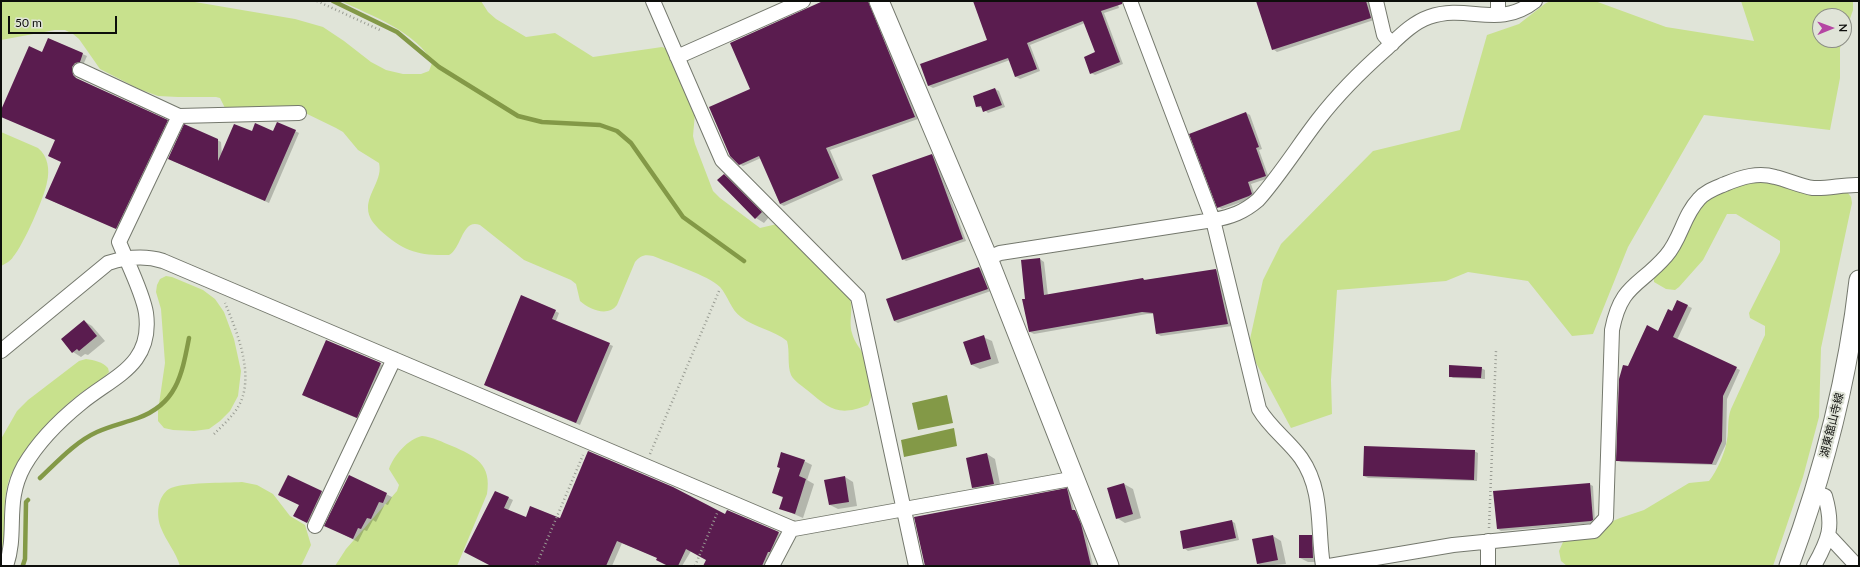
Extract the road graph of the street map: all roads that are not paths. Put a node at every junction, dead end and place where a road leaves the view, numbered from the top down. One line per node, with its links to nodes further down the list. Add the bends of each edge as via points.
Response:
1 (653, 1): 10 (street)
2 (803, 1): 10 (street)
3 (879, 1): 17 (street)
4 (1130, 1): 15 (street)
5 (1376, 1): 9 (street, via 1384,35)
6 (1498, 1): 8 (street)
7 (1535, 1): 8 (street, via 1522,10 1508,15)
8 (1498, 15): 9 (street, via 1458,13 1430,17 1416,23)
9 (1392, 44): 15 (street, via 1333,102 1258,200 1236,215)
10 (677, 56): 23 (street, via 722,160 858,297)
11 (80, 70): 13 (street)
12 (299, 113): 13 (street)
13 (179, 116): 16 (street, via 119,242)
14 (1859, 185): 27 (street, via 1818,188 1798,185 1775,176 1750,175 1712,189 1700,197 1691,207 1674,246 1665,258 1631,286 1621,299 1615,314 1612,330 1606,518 1594,531)
15 (1213, 220): 17 (street, via 1000,253); 32 (street, via 1259,408 1301,459 1314,485)
16 (125, 257): 19 (street, via 108,262); 20 (street, via 155,258); 28 (street, via 146,311 147,327 141,351 129,368 68,414 45,438 25,465 12,502 10,554)
17 (988, 258): 21 (street)
18 (1859, 280): 22 (street, 湖東舘山寺線, via 1842,387)
19 (1, 351)
20 (394, 359): 24 (street); 25 (street)
21 (1074, 476): 23 (street, via 1065,480); 31 (street)
22 (1814, 492): 26 (street, via 1825,496 1829,509); 35 (street, 湖東舘山寺線)
23 (904, 509): 25 (street); 30 (street)
24 (315, 526)
25 (792, 528): 29 (street)
26 (1829, 536): 36 (street); 37 (street)
27 (1488, 541): 33 (street, via 1453,544); 34 (street)
28 (6, 566)
29 (772, 566)
30 (916, 566)
31 (1109, 566)
32 (1323, 566)
33 (1329, 566)
34 (1488, 566)
35 (1789, 566)
36 (1814, 566)
37 (1857, 566)

